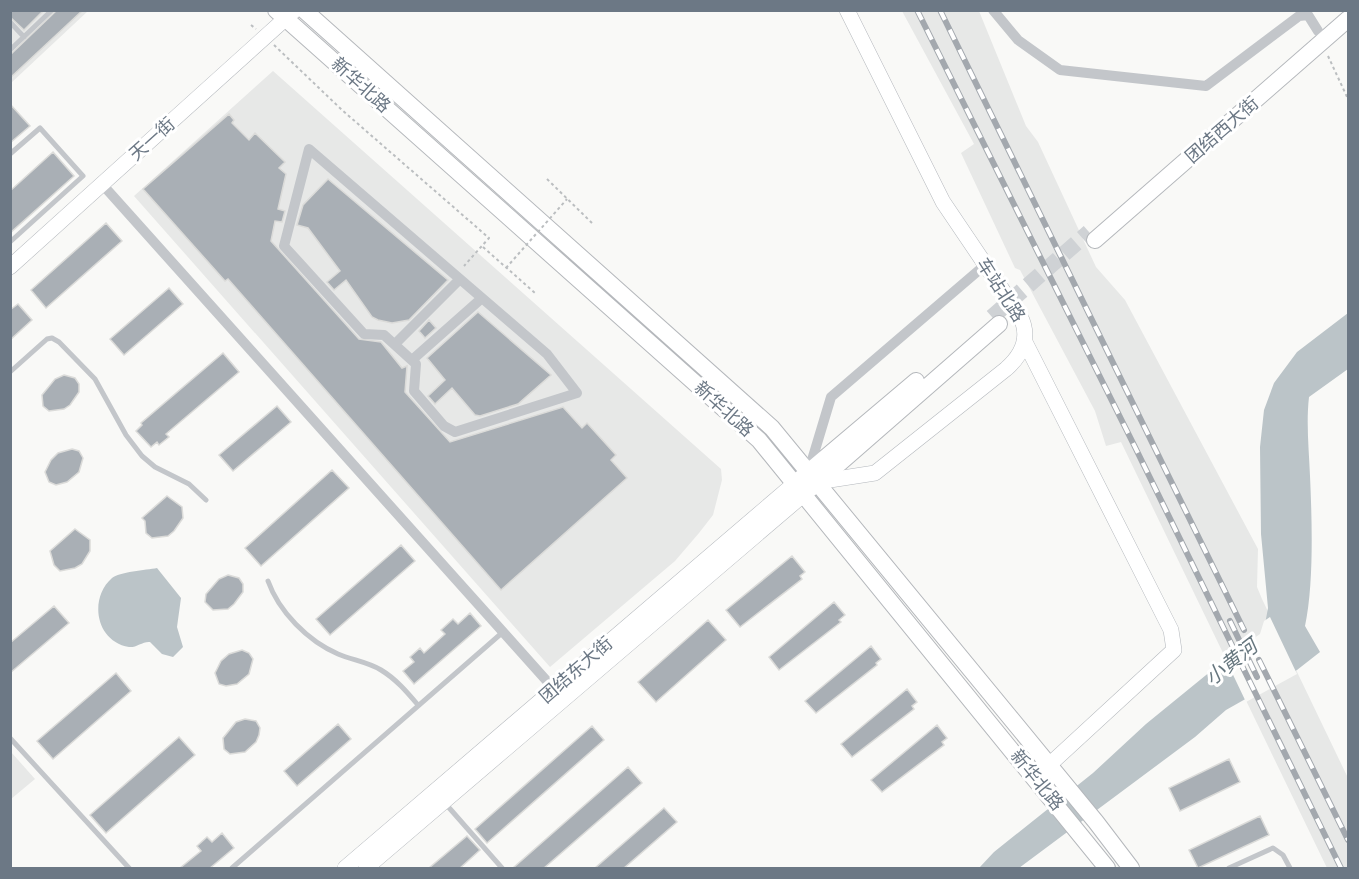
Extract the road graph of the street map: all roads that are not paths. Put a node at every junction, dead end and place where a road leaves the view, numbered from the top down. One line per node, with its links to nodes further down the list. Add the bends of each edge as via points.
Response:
1 (52, 10): 8 (lane)
2 (304, 10): 24 (main road, 新华北路, via 772,428)
3 (847, 10): 15 (street, 车站北路, via 943,202)
4 (993, 10): 9 (street, via 1018,40 1060,70 1206,86 1299,16 1308,15)
5 (286, 13): 12 (street, 天一街, via 265,37); 25 (main road, 新华北路, via 759,440)
6 (1341, 19): 9 (main road, 团结西大街)
7 (10, 22): 8 (lane)
8 (24, 37): 10 (lane)
9 (1319, 37): 13 (main road, 团结西大街)
10 (10, 50)
11 (10, 154): 14 (lane, via 40,128 83,176)
12 (102, 184): 16 (street, 天一街); 28 (street)
13 (1092, 236)
14 (10, 243)
15 (985, 265): 20 (street, 车站北路, via 1024,324); 24 (street, via 831,397)
16 (10, 267)
17 (458, 277): 18 (street); 21 (street); 21 (street, via 309,149 284,246 364,334 384,335)
18 (482, 298): 22 (street); 22 (street, via 547,354 577,393 455,432 444,426 414,391 416,364)
19 (996, 320): 24 (main road)
20 (1025, 342): 24 (street, 车站北路, via 1006,369 875,473); 32 (street, via 1171,630 1174,650)
21 (395, 344): 22 (street)
22 (412, 360)
23 (10, 372): 26 (lane, via 47,339 59,342 95,379 142,456 189,484)
24 (812, 477): 25 (main road, 团结东大街); 32 (main road, 新华北路)
25 (798, 489): 29 (street, 团结东大街); 33 (main road, 新华北路); 34 (street, 团结东大街)
26 (206, 500)
27 (268, 582): 30 (lane, via 281,608 308,634 335,653 380,669)
28 (503, 632): 29 (street); 30 (lane)
29 (554, 689): 37 (street, 团结东大街)
30 (418, 705): 36 (lane)
31 (10, 738): 35 (lane)
32 (1049, 765): 33 (street); 41 (main road, 新华北路)
33 (1035, 778): 40 (main road, 新华北路)
34 (444, 802): 38 (street, 团结东大街); 39 (lane)
35 (129, 868)
36 (232, 868)
37 (345, 868)
38 (366, 868)
39 (502, 868)
40 (1107, 868)
41 (1131, 868)
42 (1228, 868): 43 (lane, via 1273,848 1283,855)
43 (1290, 868)

